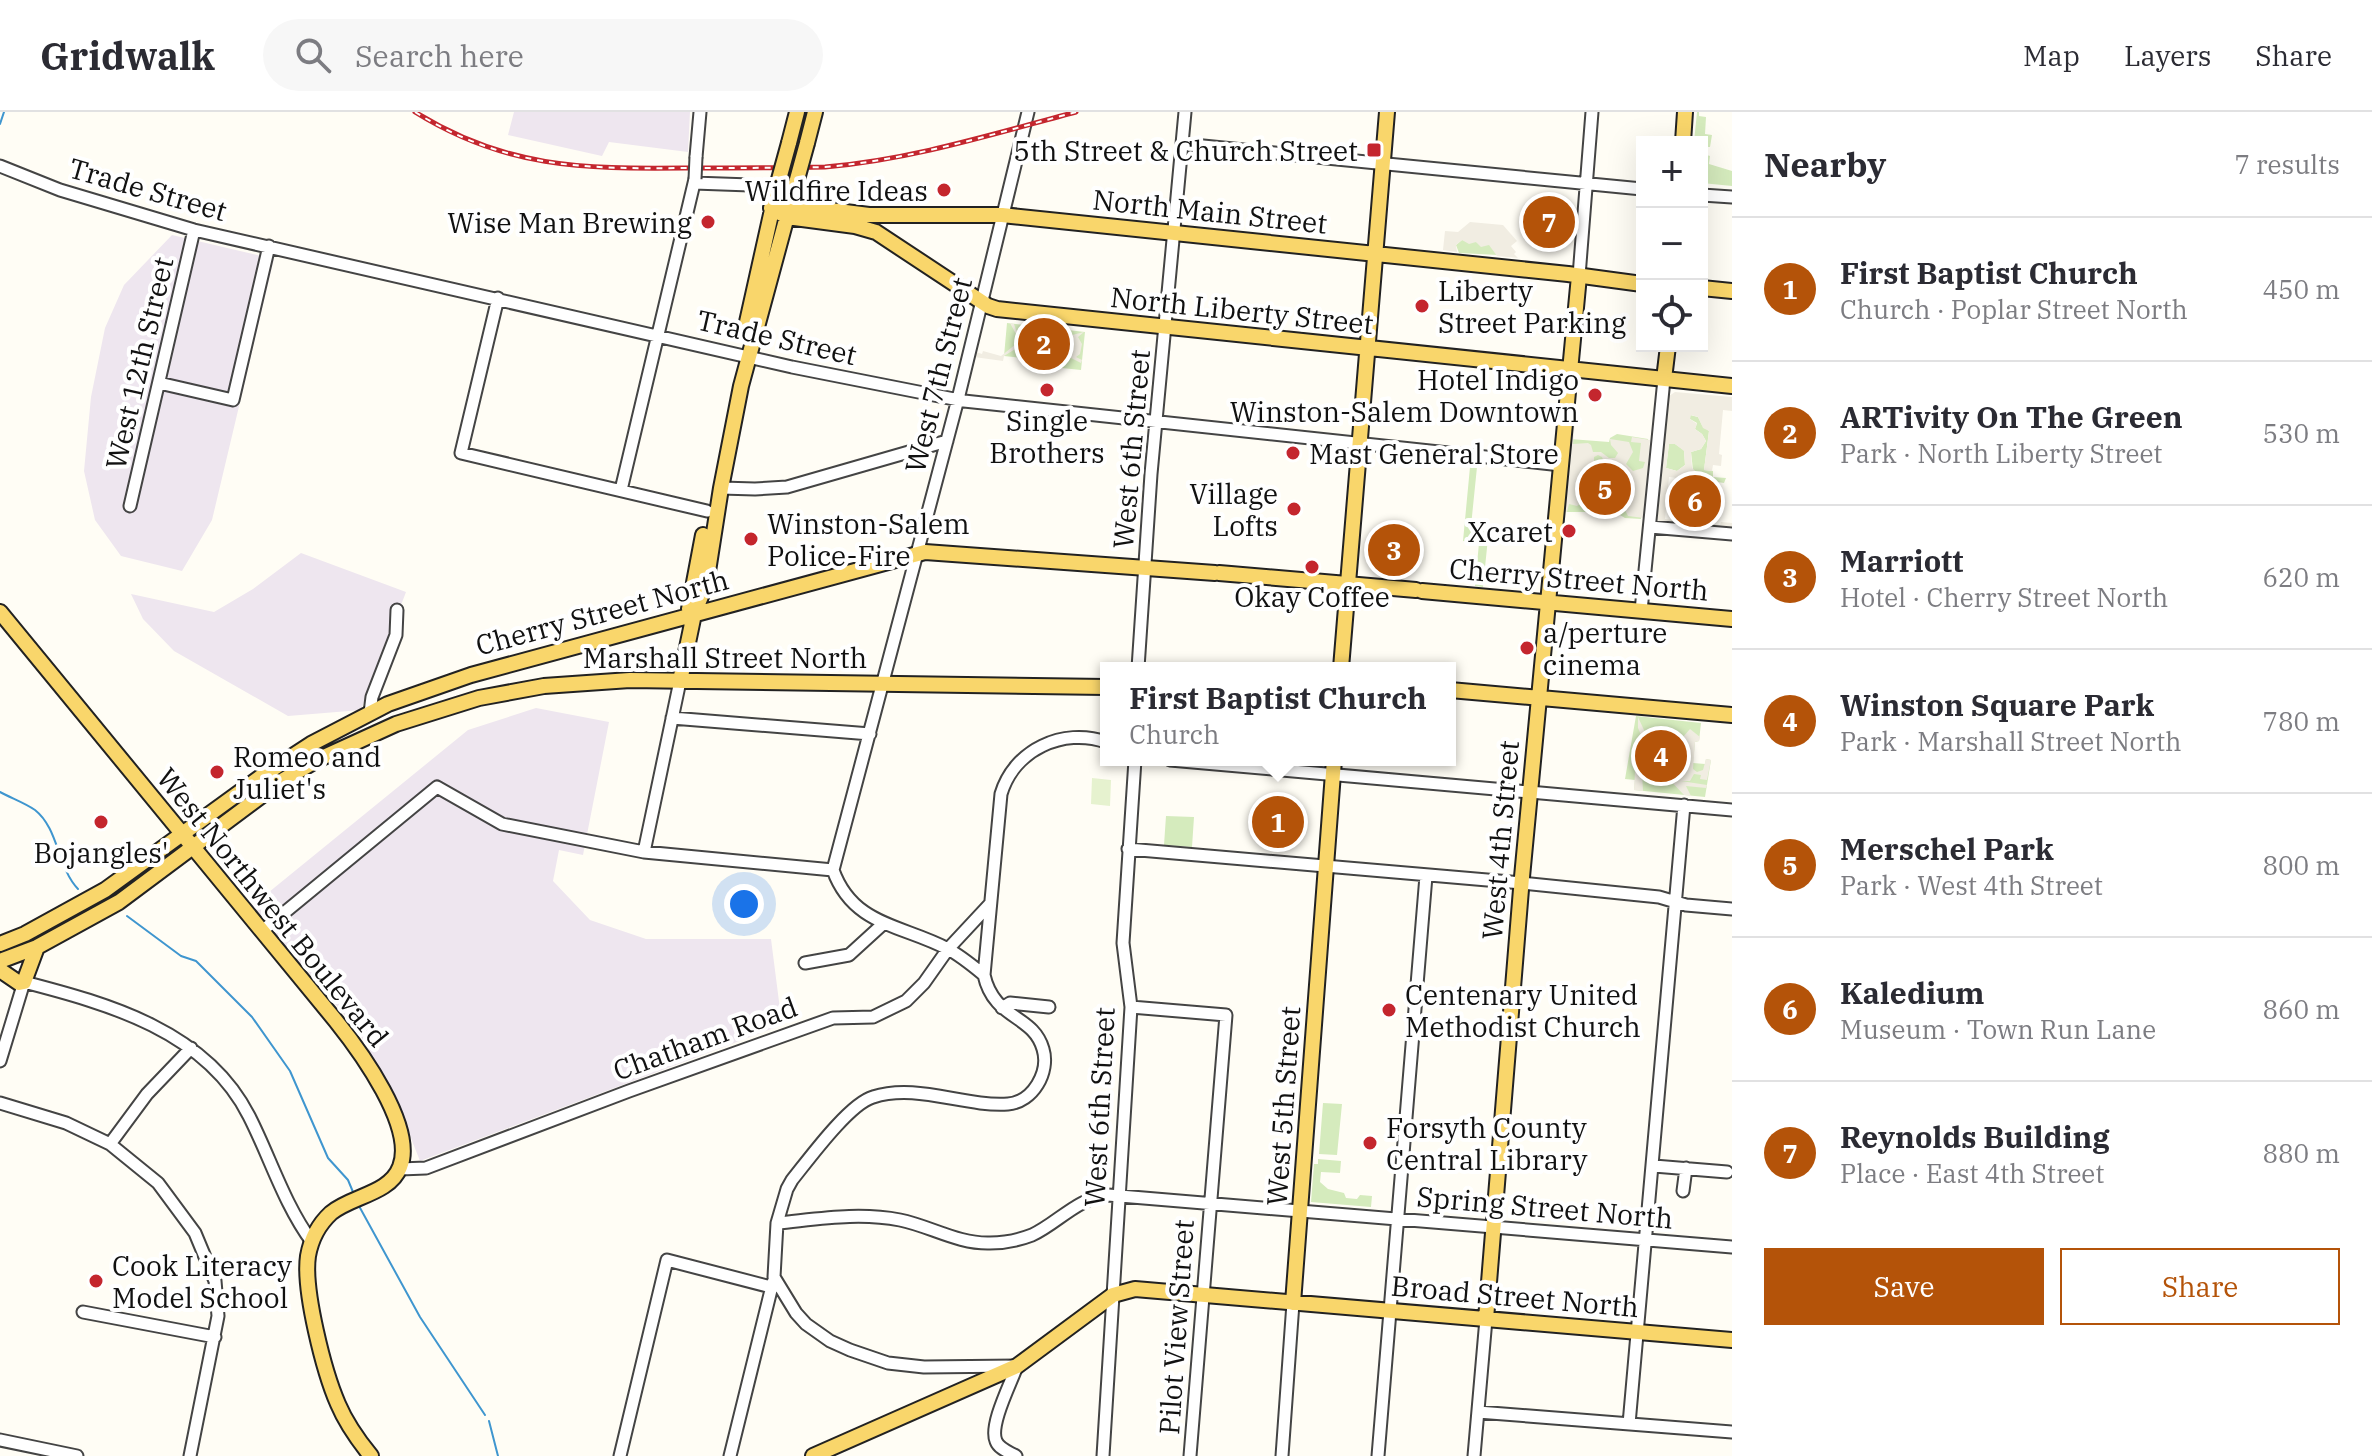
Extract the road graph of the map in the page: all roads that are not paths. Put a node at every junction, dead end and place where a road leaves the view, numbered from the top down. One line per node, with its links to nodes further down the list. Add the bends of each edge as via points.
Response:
1 (700, 112): 13 (street, bridge)
2 (797, 112): 19 (main road, bridge)
3 (815, 112): 20 (main road, bridge)
4 (1028, 112): 21 (street, West 7th Street)
5 (1185, 112): 10 (street, West 6th Street)
6 (1387, 112): 11 (main road)
7 (1592, 112): 14 (street)
8 (1685, 112): 9 (main road)
9 (1683, 136)
10 (1183, 144): 11 (street); 24 (street, West 6th Street)
11 (1382, 163): 14 (street); 27 (main road)
12 (0, 166): 23 (street, Trade Street)
13 (694, 181): 15 (street); 35 (street)
14 (1587, 184): 16 (street); 28 (street)
15 (750, 185)
16 (1636, 188)
17 (1708, 195): 18 (street)
18 (1732, 197)
19 (771, 208): 20 (main road, North Main Street); 38 (main road)
20 (789, 211): 22 (main road, North Main Street); 25 (main road, North Liberty Street, via 862,227); 38 (main road)
21 (1002, 215): 22 (main road, North Main Street); 24 (main road, North Main Street); 33 (street, West 7th Street)
22 (893, 216): 25 (main road, via 887,226)
23 (194, 230): 26 (street, Trade Street); 41 (street, West 12th Street)
24 (1175, 234): 27 (main road, North Main Street); 34 (street, West 6th Street)
25 (889, 240): 33 (main road, North Liberty Street)
26 (269, 246): 32 (street, Trade Street); 41 (street, via 233,400)
27 (1374, 255): 28 (main road, North Main Street); 36 (main road)
28 (1579, 276): 29 (main road, North Main Street); 39 (main road, West 4th Street)
29 (1636, 283)
30 (1708, 289): 31 (main road)
31 (1732, 291)
32 (498, 298): 35 (street, Trade Street); 49 (street, via 461,453)
33 (980, 301): 34 (main road, North Liberty Street, via 997,309); 43 (street, West 7th Street)
34 (1166, 327): 36 (main road, North Liberty Street); 44 (street, West 6th Street)
35 (659, 335): 38 (street, Trade Street); 49 (street)
36 (1366, 349): 39 (main road, North Liberty Street); 46 (main road)
37 (1667, 352): 40 (main road)
38 (744, 355): 43 (street, Trade Street); 48 (main road); 51 (main road)
39 (1570, 370): 40 (main road, North Liberty Street); 47 (main road, West 4th Street)
40 (1664, 379): 42 (main road, North Liberty Street); 52 (street)
41 (159, 383): 50 (street, West 12th Street)
42 (1732, 386)
43 (958, 399): 44 (street, Trade Street); 45 (street, West 7th Street)
44 (1156, 422): 46 (street, Trade Street); 55 (street, West 6th Street)
45 (947, 441): 48 (street, via 787,487); 54 (street, West 7th Street)
46 (1358, 445): 47 (street, Trade Street); 57 (main road)
47 (1561, 465): 58 (main road, West 4th Street)
48 (721, 488): 56 (main road)
49 (621, 490): 51 (street)
50 (130, 506)
51 (707, 511): 63 (main road)
52 (1650, 527): 53 (street); 61 (street)
53 (1732, 534)
54 (918, 553): 55 (main road, Cherry Street North); 59 (main road, Cherry Street North); 68 (street, West 7th Street)
55 (1145, 569): 57 (main road, Cherry Street North); 65 (street, West 6th Street)
56 (706, 584): 59 (main road); 63 (main road)
57 (1348, 584): 58 (main road, Cherry Street North); 66 (main road)
58 (1548, 603): 61 (main road, Cherry Street North); 71 (main road, West 4th Street)
59 (731, 604): 63 (main road, Cherry Street North)
60 (397, 610): 72 (street, via 396,635)
61 (1641, 611): 64 (main road, Cherry Street North)
62 (0, 612): 83 (main road, West Northwest Boulevard)
63 (691, 615): 67 (main road); 72 (main road, Cherry Street North, via 471,675)
64 (1732, 619)
65 (1138, 662)
66 (1342, 662)
67 (680, 681): 68 (main road, Marshall Street North); 74 (street); 84 (main road, Marshall Street North, via 544,686 417,716 298,771)
68 (883, 684): 69 (main road, Marshall Street North); 75 (street, West 7th Street)
69 (1100, 687)
70 (1456, 691): 71 (main road)
71 (1539, 698): 73 (main road); 80 (main road, West 4th Street)
72 (370, 713): 83 (main road, Cherry Street North, via 287,759)
73 (1732, 715)
74 (672, 718): 75 (street); 86 (street)
75 (870, 734): 88 (street, West 7th Street)
76 (1100, 741): 92 (street, via 1075,737 1053,741 1017,766 1004,784)
77 (1135, 766): 85 (street, West 6th Street)
78 (1311, 766): 79 (street)
79 (1334, 767): 80 (street); 87 (main road, West 5th Street)
80 (1530, 791): 81 (street); 90 (main road, West 4th Street)
81 (1684, 805): 82 (street); 91 (street)
82 (1732, 810)
83 (183, 833): 84 (main road, West Northwest Boulevard); 96 (main road, Cherry Street North, via 95,896)
84 (193, 847): 95 (main road, West Northwest Boulevard); 97 (main road, Marshall Street North, via 119,902)
85 (1128, 849): 87 (street); 105 (street, West 6th Street, via 1123,943)
86 (644, 852): 88 (street); 95 (street, via 502,824 437,787)
87 (1327, 867): 89 (street); 118 (main road, West 5th Street)
88 (833, 870): 94 (street, via 849,899)
89 (1426, 876): 90 (street); 119 (street)
90 (1522, 883): 91 (street); 121 (main road, West 4th Street)
91 (1674, 900): 93 (street); 111 (street)
92 (990, 904): 98 (street, Chatham Road); 102 (street)
93 (1732, 909)
94 (883, 924): 98 (street); 100 (street, via 849,955)
95 (262, 931): 113 (main road, West Northwest Boulevard, via 353,1042 377,1081 403,1142)
96 (0, 944)
97 (37, 947): 99 (main road, Marshall Street North); 103 (main road)
98 (948, 949): 102 (street); 113 (street, Chatham Road, via 914,994 883,1013 833,1018 426,1168)
99 (0, 961)
100 (805, 963)
101 (0, 970): 103 (main road)
102 (984, 975): 106 (street, via 988,992)
103 (24, 982): 107 (street, via 109,1005); 108 (street)
104 (1049, 1007): 106 (street, via 1010,1003)
105 (1131, 1007): 116 (street, West 6th Street); 117 (street, Pilot View Street, via 1226,1015)
106 (1002, 1008): 120 (street, via 1028,1026 1043,1049 1044,1071 1031,1093 1007,1104 899,1093 866,1099 792,1180)
107 (191, 1048): 110 (street); 123 (street, via 242,1102 297,1222)
108 (0, 1061)
109 (0, 1103): 110 (street, via 66,1123)
110 (110, 1144): 133 (street, via 158,1183 195,1233 215,1281)
111 (1654, 1166): 112 (street); 122 (street)
112 (1686, 1168): 114 (street); 115 (street)
113 (400, 1169): 123 (main road, via 391,1182 329,1215)
114 (1727, 1172)
115 (1683, 1191)
116 (1118, 1195): 117 (street, Spring Street North); 120 (street, Spring Street North, via 1101,1195 1081,1204 1031,1235 989,1243 875,1216); 126 (street, West 6th Street)
117 (1210, 1202): 118 (street, Spring Street North); 127 (street, Pilot View Street)
118 (1301, 1209): 119 (street, Spring Street North); 128 (main road, West 5th Street)
119 (1398, 1219): 121 (street, Spring Street North); 129 (street)
120 (777, 1223): 125 (street)
121 (1494, 1227): 122 (street, Spring Street North); 131 (main road, West 4th Street)
122 (1647, 1239): 124 (street, Spring Street North); 132 (street)
123 (312, 1242): 142 (main road, via 308,1274 321,1354 339,1407)
124 (1732, 1247)
125 (773, 1282): 135 (street, via 806,1324 860,1354 902,1365); 143 (street, via 667,1260); 144 (street)
126 (1113, 1295): 127 (main road, Broad Street North, via 1135,1289); 135 (main road); 147 (street, West 6th Street)
127 (1202, 1295): 128 (main road, Broad Street North); 148 (street, Pilot View Street)
128 (1293, 1303): 129 (main road, Broad Street North); 149 (street, West 5th Street)
129 (1390, 1311): 131 (main road, Broad Street North); 150 (street)
130 (83, 1312): 133 (street)
131 (1486, 1319): 132 (main road, Broad Street North); 136 (street, West 4th Street)
132 (1637, 1332): 134 (main road, Broad Street North); 137 (street)
133 (215, 1337): 141 (street)
134 (1732, 1340)
135 (1017, 1366): 145 (main road); 146 (street, via 994,1435 998,1445)
136 (1478, 1412): 137 (street); 151 (street, West 4th Street)
137 (1629, 1424): 138 (street)
138 (1732, 1432)
139 (0, 1440): 140 (street)
140 (77, 1456)
141 (190, 1456)
142 (371, 1456)
143 (620, 1456)
144 (730, 1456)
145 (813, 1456)
146 (1016, 1456)
147 (1103, 1456)
148 (1190, 1456)
149 (1282, 1456)
150 (1378, 1456)
151 (1474, 1456)

